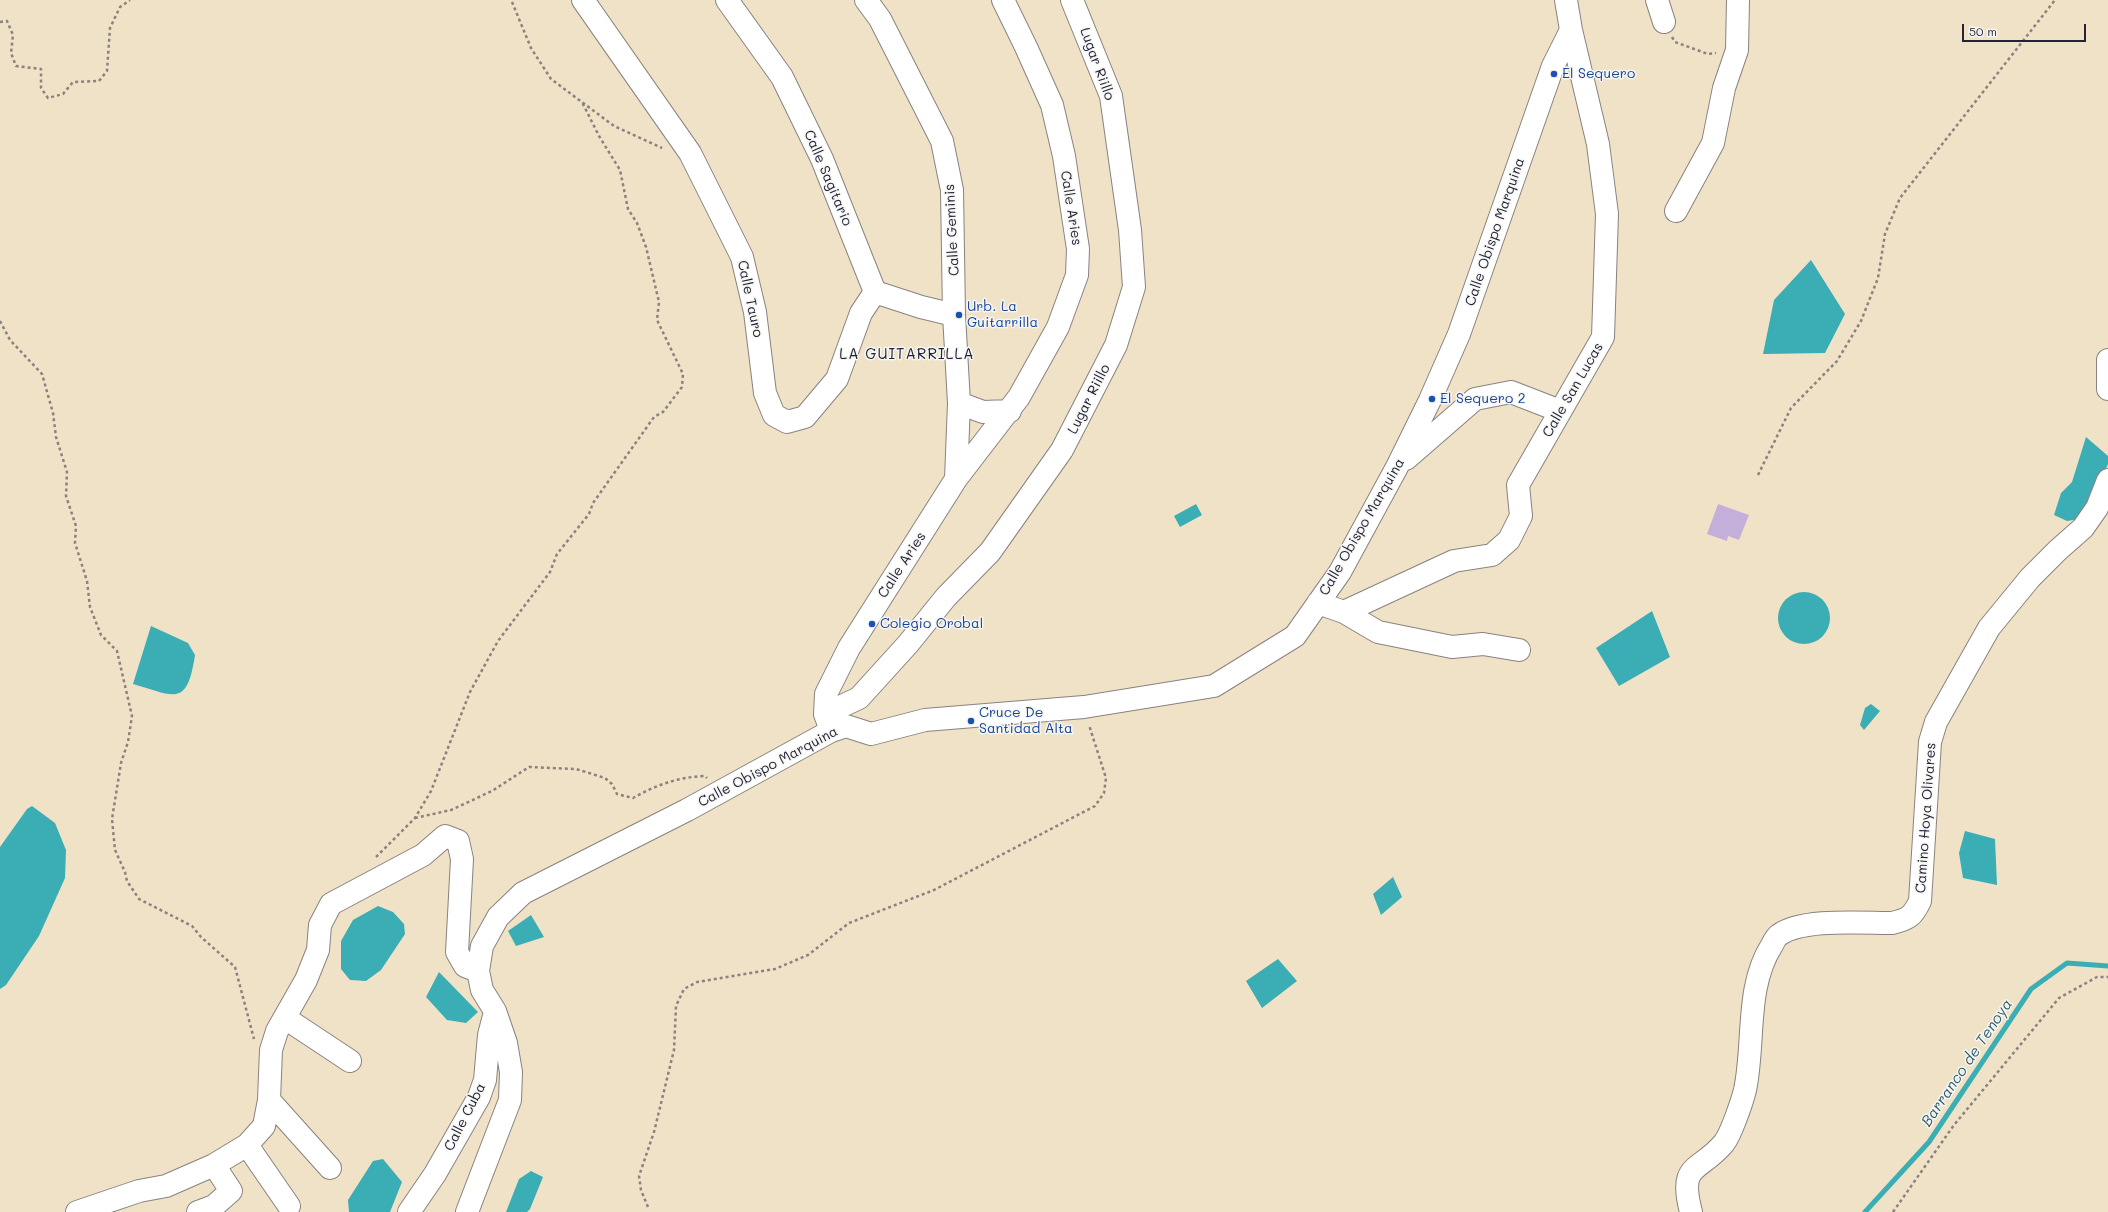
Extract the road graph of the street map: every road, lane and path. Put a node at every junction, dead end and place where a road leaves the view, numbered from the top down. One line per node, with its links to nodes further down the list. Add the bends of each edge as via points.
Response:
1 (130, 0): 12 (path, via 120,7 110,28 107,71 99,81 73,82 63,94 48,98 41,88 41,69 16,66 11,53 13,35 7,21)
2 (583, 0): 17 (street, Calle Tauro)
3 (726, 0): 19 (street, Calle Sagitario, via 782,78 822,159)
4 (866, 0): 20 (street, Calle Geminis, via 880,19 942,141 952,190)
5 (1003, 0): 25 (street, Calle Aries, via 1052,105 1064,156 1078,249 1078,275 1058,327)
6 (1072, 0): 35 (street, Lugar Riillo, via 1110,96 1130,230 1134,287 1116,345 1062,450 990,552 946,597 859,698)
7 (1566, 0): 14 (street, Calle San Lucas)
8 (1657, 0): 13 (street)
9 (2055, 0): 28 (path, via 1900,198 1885,234 1878,278 1861,321 1837,361 1791,408)
10 (512, 2): 16 (path, via 531,48 551,79)
11 (1738, 4): 15 (street)
12 (0, 22)
13 (1664, 22): 15 (path, via 1675,42 1708,54)
14 (1571, 30): 26 (street, Calle San Lucas, via 1598,144 1607,214 1603,337); 27 (street, Calle Obispo Marquina, via 1553,66 1459,334)
15 (1737, 50): 18 (street, via 1724,88 1713,143)
16 (582, 102): 17 (path, via 614,126 662,148); 37 (path, via 620,170 628,209 637,223 659,302 657,320 683,374 682,387 663,412 654,417 593,503 589,514 557,554 550,572 498,641 470,692 431,791)
17 (690, 153): 19 (street, Calle Tauro, via 742,257 755,312 765,393 774,415 787,422 805,417 836,379 861,313)
18 (1676, 211)
19 (875, 292): 20 (street)
20 (954, 315): 24 (street, Calle Geminis)
21 (0, 321): 43 (path, via 10,340 42,374 53,413 56,437 67,472 66,496 76,526 75,543 87,581 90,607 101,635 117,651 132,716 112,819 115,850 126,872 127,880 139,899 192,926 235,967 252,1038 258,1047)
22 (2108, 360): 23 (street)
23 (2108, 389)
24 (959, 404): 25 (street, via 984,412); 29 (street, Calle Geminis)
25 (1010, 411): 29 (street, Calle Aries)
26 (1560, 411): 27 (street, via 1511,392 1475,399); 32 (street, Calle San Lucas, via 1518,485 1521,516 1509,540 1492,555 1454,561)
27 (1397, 466): 31 (street, Calle Obispo Marquina, via 1340,572)
28 (1758, 475)
29 (956, 479): 35 (street, Calle Aries, via 848,648 826,694)
30 (2108, 480): 55 (street, Camino Hoya Olivares, via 2097,508 2083,528 2030,578 1990,628 1936,722 1930,742 1920,901 1914,912 1906,920 1892,923 1803,924 1778,935 1764,957 1756,989 1743,1099 1725,1142 1694,1167 1688,1178 1687,1195)
31 (1318, 603): 32 (street); 34 (street, Calle Obispo Marquina, via 1295,636 1214,686)
32 (1344, 612): 33 (street, via 1378,632 1452,647 1483,644)
33 (1519, 650)
34 (1084, 707): 35 (street, Calle Obispo Marquina, via 925,720 871,734); 50 (path, via 1106,778 1104,793 1095,806 934,890 849,923 808,955 775,969 698,982 684,989 676,1006 672,1057 654,1132 639,1176)
35 (828, 722): 36 (street, Calle Obispo Marquina)
36 (719, 792): 37 (path, via 705,776 686,776 651,788 633,798 617,794 605,778 576,769 529,767 492,791 451,810); 39 (street, Calle Obispo Marquina, via 523,893 498,917 482,946)
37 (415, 818): 38 (path)
38 (373, 860)
39 (478, 971): 41 (street, Calle Obispo Marquina, via 482,990); 42 (street, via 465,966 457,952 462,859 458,842 445,836 423,855 331,904 320,925 318,950 309,973)
40 (2108, 977): 56 (path, via 2097,977 2060,998 1954,1125)
41 (495, 1011): 53 (street, Calle Cuba, via 489,1035 485,1080 478,1097 435,1174); 54 (street, Calle Obispo Marquina, via 506,1043 511,1072 510,1100)
42 (285, 1018): 43 (street, via 277,1031); 44 (street)
43 (271, 1050): 45 (street)
44 (350, 1061)
45 (269, 1100): 46 (street, via 264,1126); 48 (street)
46 (247, 1145): 47 (street); 49 (street)
47 (214, 1165): 51 (street, via 166,1186 139,1191); 52 (street, via 231,1191 214,1206)
48 (330, 1168)
49 (290, 1206)
50 (648, 1207)
51 (77, 1212)
52 (198, 1212)
53 (408, 1212)
54 (467, 1212)
55 (1691, 1212)
56 (1893, 1212)

